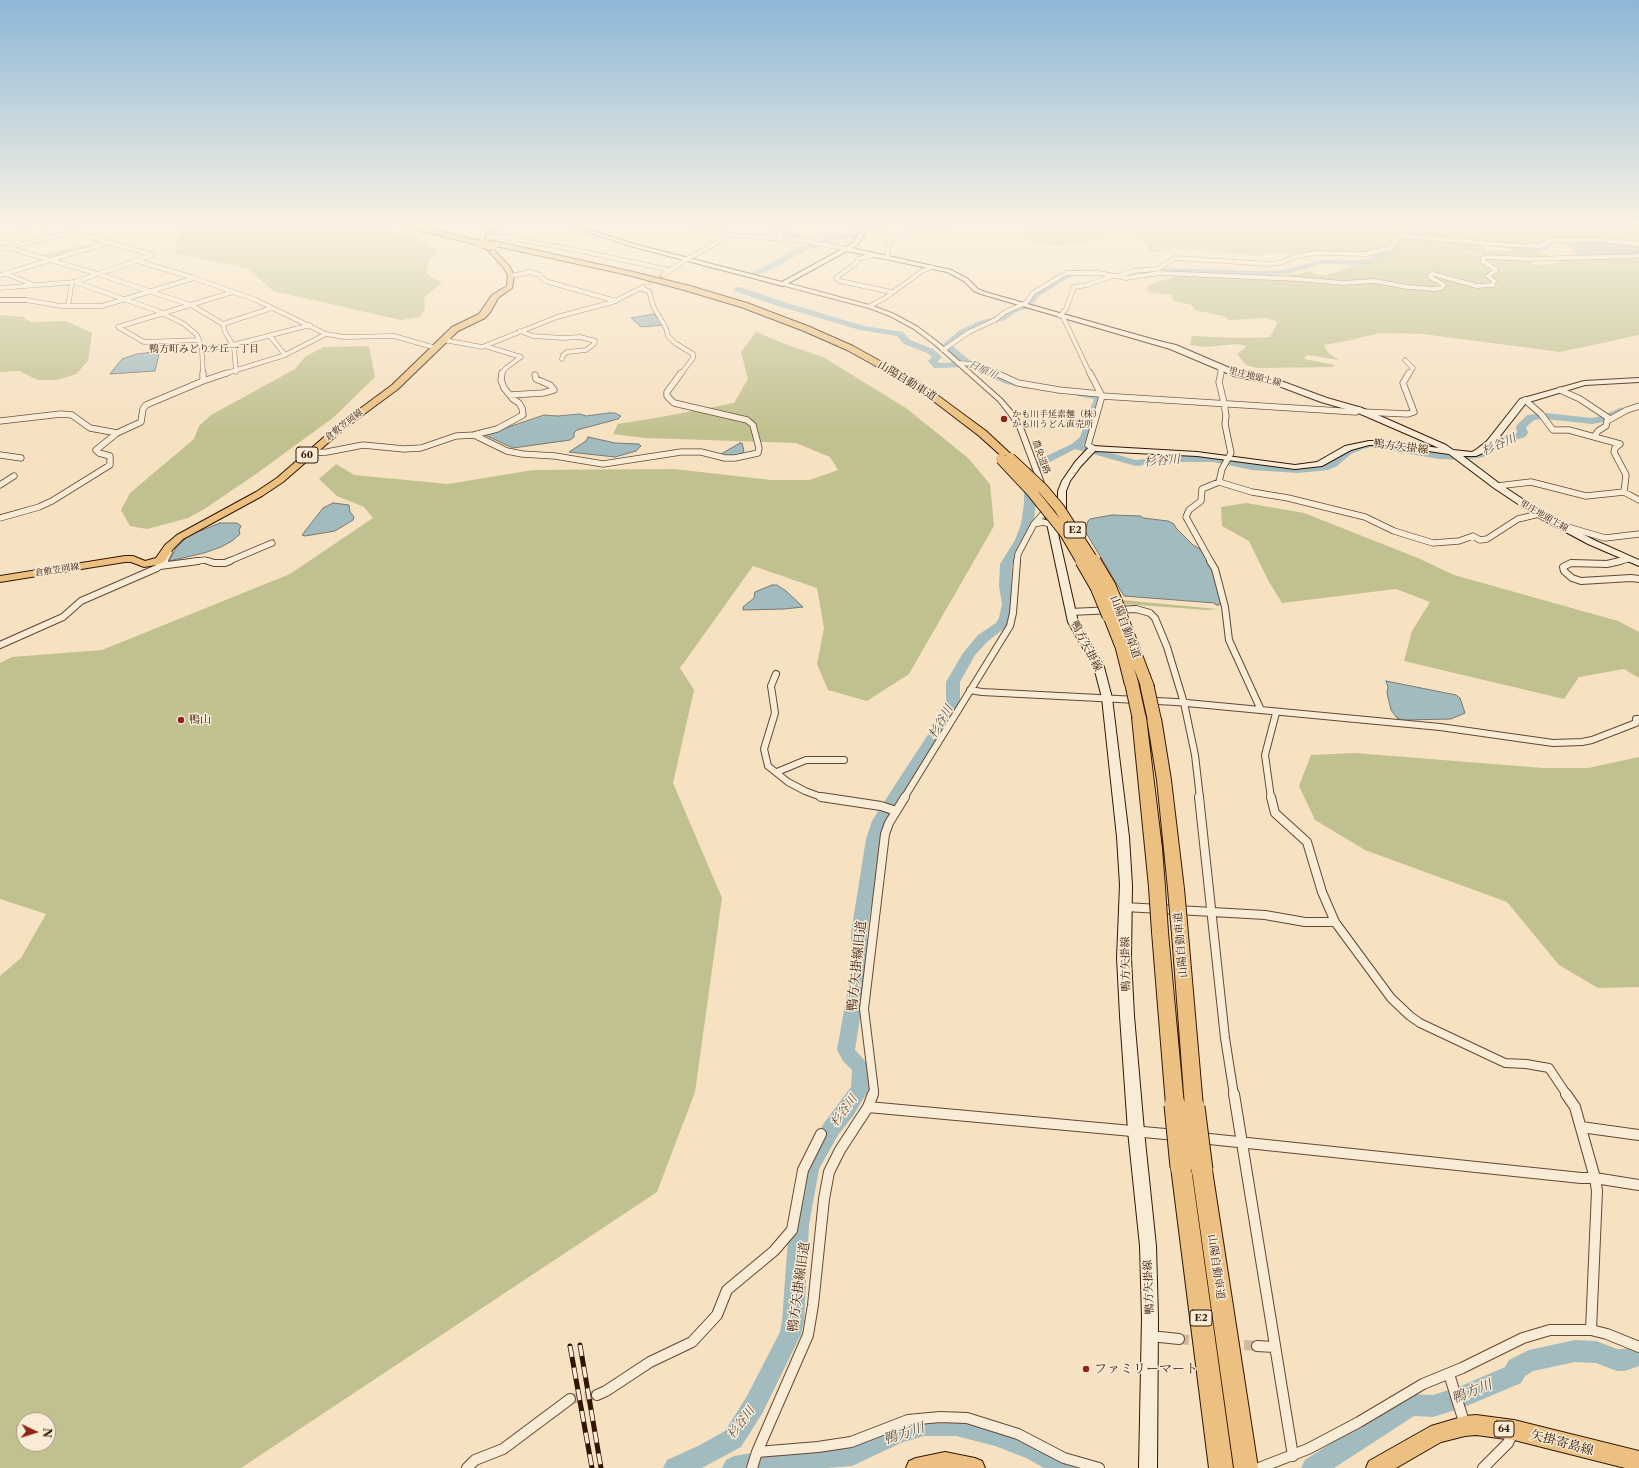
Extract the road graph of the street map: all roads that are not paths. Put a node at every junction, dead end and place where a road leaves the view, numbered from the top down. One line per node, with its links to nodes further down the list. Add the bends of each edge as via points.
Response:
1 (71, 294): 22 (street)
2 (109, 294): 17 (street)
3 (144, 294): 17 (street)
4 (160, 294): 21 (street)
5 (228, 294): 21 (street)
6 (237, 294): 25 (street)
7 (500, 294): 34 (main road, 倉敷笠岡線 / 60, via 482,316 455,329)
8 (588, 294): 20 (street)
9 (631, 294): 20 (street)
10 (650, 294): 59 (street, via 668,336 693,354 693,358 667,392 667,396 674,403 747,420 753,425 758,453 724,458 701,452 681,452 603,464 507,451)
11 (694, 294): 88 (highway, 山陽自動車道 / E2, bridge, via 738,307 862,360 913,390 957,421 1005,459 1032,492 1065,533)
12 (821, 294): 23 (street, 農免道路)
13 (889, 294): 23 (street)
14 (985, 294): 24 (main road, 里庄地頭上線)
15 (1033, 294): 24 (street)
16 (1072, 294): 27 (street)
17 (125, 299): 22 (street, via 102,306); 26 (street)
18 (0, 300): 19 (street)
19 (26, 300): 22 (street)
20 (616, 301): 30 (street, via 557,317)
21 (191, 305): 26 (street); 28 (street)
22 (68, 306)
23 (870, 306): 38 (street, 農免道路, via 916,328)
24 (1024, 306): 27 (main road, 里庄地頭上線); 38 (street, via 1005,312 969,332)
25 (272, 308): 28 (street); 29 (street)
26 (163, 313): 33 (street, via 184,324); 33 (street, via 118,327 144,342)
27 (1062, 317): 44 (main road, 里庄地頭上線, via 1163,343); 51 (street)
28 (223, 324): 35 (street)
29 (310, 325): 31 (street); 32 (street)
30 (520, 331): 36 (street); 41 (street, via 533,336 580,337 595,341 586,350 567,352)
31 (326, 334): 37 (street, via 344,337 394,336); 40 (street)
32 (270, 336): 35 (street); 40 (street)
33 (200, 340): 39 (street)
34 (444, 340): 36 (street, via 478,347); 37 (main road, 倉敷笠岡線 / 60)
35 (233, 345): 39 (street); 45 (street)
36 (485, 346): 50 (street, via 521,357 501,374 500,380)
37 (436, 348): 62 (main road, 倉敷笠岡線 / 60, via 395,386)
38 (946, 349): 43 (street, 農免道路)
39 (202, 350): 48 (street)
40 (285, 355): 45 (street)
41 (562, 359)
42 (1405, 360): 55 (street, via 1413,368 1403,383 1414,412 1408,414)
43 (960, 364): 51 (street, via 968,363 988,369 1018,383); 70 (street, 農免道路, via 1012,414 1020,427)
44 (1220, 368): 53 (street, via 1222,377 1219,382); 55 (main road, 里庄地頭上線, via 1278,383)
45 (236, 372): 48 (street)
46 (536, 375): 50 (street, via 536,379 550,385 554,390)
47 (1639, 380): 49 (main road, 鴨方矢掛線, via 1596,382)
48 (203, 381): 58 (street, via 146,405 141,422)
49 (1560, 390): 52 (main road, 鴨方矢掛線); 56 (street)
50 (510, 395): 59 (street, via 522,408 523,415 497,429)
51 (1101, 395): 53 (street); 61 (street, via 1102,400 1088,445)
52 (1525, 400): 60 (street, via 1553,430 1569,430); 64 (main road, 鴨方矢掛線, via 1512,413 1496,437 1480,451)
53 (1224, 403): 55 (street); 66 (street, via 1230,451)
54 (1639, 406): 56 (street)
55 (1361, 411): 64 (main road, 里庄地頭上線, via 1430,440)
56 (1608, 418): 60 (street, via 1606,426)
57 (0, 421): 58 (street, via 72,415 90,428)
58 (117, 433): 76 (street, via 96,450 110,456 110,465 103,471 39,507)
59 (474, 435): 62 (street, via 456,436 414,449 363,445)
60 (1594, 437): 73 (street, via 1620,444 1614,452 1626,475)
61 (1090, 450): 66 (main road, 鴨方矢掛線, via 1182,453); 72 (main road)
62 (310, 453): 80 (main road, 倉敷笠岡線 / 60, via 280,480 259,494)
63 (0, 455): 65 (street)
64 (1458, 456): 66 (main road, 鴨方矢掛線, via 1375,442 1354,445 1324,462 1310,466 1277,466); 71 (main road, 里庄地頭上線)
65 (20, 458)
66 (1228, 460): 68 (street, via 1222,469)
67 (14, 476): 69 (street)
68 (1219, 482): 75 (street, via 1252,492 1365,517 1394,531 1433,543 1473,536 1480,540 1487,539 1518,519); 94 (street, via 1202,489 1201,500 1189,510 1186,517 1216,569 1230,640)
69 (0, 485)
70 (1041, 486): 72 (main road, via 1053,490); 77 (street, 農免道路)
71 (1497, 486): 73 (street, via 1531,482 1586,496); 75 (main road, 里庄地頭上線)
72 (1062, 488): 77 (main road, via 1062,509)
73 (1624, 492): 74 (street)
74 (1639, 500)
75 (1539, 514): 78 (main road, 里庄地頭上線)
76 (0, 518)
77 (1051, 519): 87 (main road, 鴨方矢掛線); 91 (street, 鴨方矢掛線旧道, via 1042,515 1034,524 1018,554 1010,626)
78 (1559, 525): 79 (street, via 1605,538); 82 (main road, 里庄地頭上線)
79 (1639, 534)
80 (180, 536): 84 (street); 85 (main road, 倉敷笠岡線 / 60, via 160,560 152,563 144,564 133,559 125,559)
81 (272, 543): 84 (street, via 225,563 205,560)
82 (1628, 559): 83 (main road, 里庄地頭上線); 86 (street, via 1607,564 1571,563 1563,567 1572,578 1582,581)
83 (1639, 563)
84 (160, 566): 89 (street, via 81,601 63,616)
85 (0, 578)
86 (1639, 579)
87 (1070, 612): 92 (main road, 鴨方矢掛線, via 1073,622 1099,667); 93 (street, via 1136,609 1150,613 1155,618 1167,647)
88 (1115, 615): 109 (highway, 山陽自動車道 / E2, bridge, via 1139,717 1154,848 1175,1105); 109 (highway, 山陽自動車道 / E2, bridge, via 1147,686 1164,780 1194,1107)
89 (0, 645)
90 (776, 674): 98 (street, via 771,686 775,713 764,749 768,766)
91 (970, 690): 92 (street); 99 (street, 鴨方矢掛線旧道)
92 (1107, 698): 93 (street); 100 (main road, 鴨方矢掛線, via 1123,837)
93 (1184, 703): 94 (street); 101 (street, via 1195,755)
94 (1261, 710): 95 (street)
95 (1276, 713): 96 (street, via 1440,727 1553,743 1592,740 1636,723 1636,719); 102 (street, via 1265,755 1275,813 1307,842 1322,892)
96 (1639, 719)
97 (844, 760): 98 (street, via 806,760)
98 (777, 772): 99 (street, via 788,782 824,798)
99 (894, 810): 103 (street, 鴨方矢掛線旧道, via 883,844 864,1009 874,1091)
100 (1125, 907): 101 (street); 105 (main road, 鴨方矢掛線, via 1125,972)
101 (1212, 912): 102 (street, via 1305,922); 108 (street, via 1225,1038)
102 (1335, 922): 104 (street, via 1391,998 1420,1023 1505,1063 1549,1068 1575,1107)
103 (868, 1107): 105 (street); 124 (street, 鴨方矢掛線旧道, via 840,1150 830,1172 824,1199 808,1335)
104 (1581, 1127): 107 (street); 110 (street)
105 (1136, 1131): 108 (street); 113 (main road, 鴨方矢掛線, via 1148,1246)
106 (821, 1134): 119 (street, via 803,1170 792,1230 774,1251 728,1290 717,1315 692,1342 650,1362)
107 (1639, 1135)
108 (1241, 1142): 110 (street); 116 (street)
109 (1192, 1168): 131 (highway, 山陽自動車道 / E2); 132 (highway, 山陽自動車道 / E2)
110 (1595, 1178): 111 (street); 112 (street, via 1597,1191)
111 (1639, 1185)
112 (1591, 1330): 117 (street); 118 (street, via 1550,1330 1523,1338)
113 (1150, 1336): 114 (street); 130 (main road, 鴨方矢掛線)
114 (1179, 1339)
115 (1257, 1346): 116 (street)
116 (1274, 1347): 123 (street)
117 (1639, 1347)
118 (1450, 1377): 121 (street); 123 (street, via 1423,1384 1359,1422)
119 (597, 1395)
120 (570, 1398): 126 (street, via 503,1449 475,1460)
121 (1465, 1426): 122 (main road, 矢掛寄島線 / 64); 133 (main road, 矢掛寄島線 / 64, via 1438,1433)
122 (1514, 1430): 125 (main road, 矢掛寄島線 / 64); 134 (street, via 1508,1443)
123 (1293, 1456): 132 (street)
124 (754, 1459): 129 (street, via 851,1442 908,1420 940,1417 967,1418 996,1426 1018,1434 1064,1458)
125 (1639, 1461)
126 (467, 1468)
127 (916, 1468): 128 (main road, via 945,1462)
128 (976, 1468)
129 (1099, 1468)
130 (1148, 1468)
131 (1221, 1468)
132 (1250, 1468)
133 (1376, 1468)
134 (1482, 1468)

